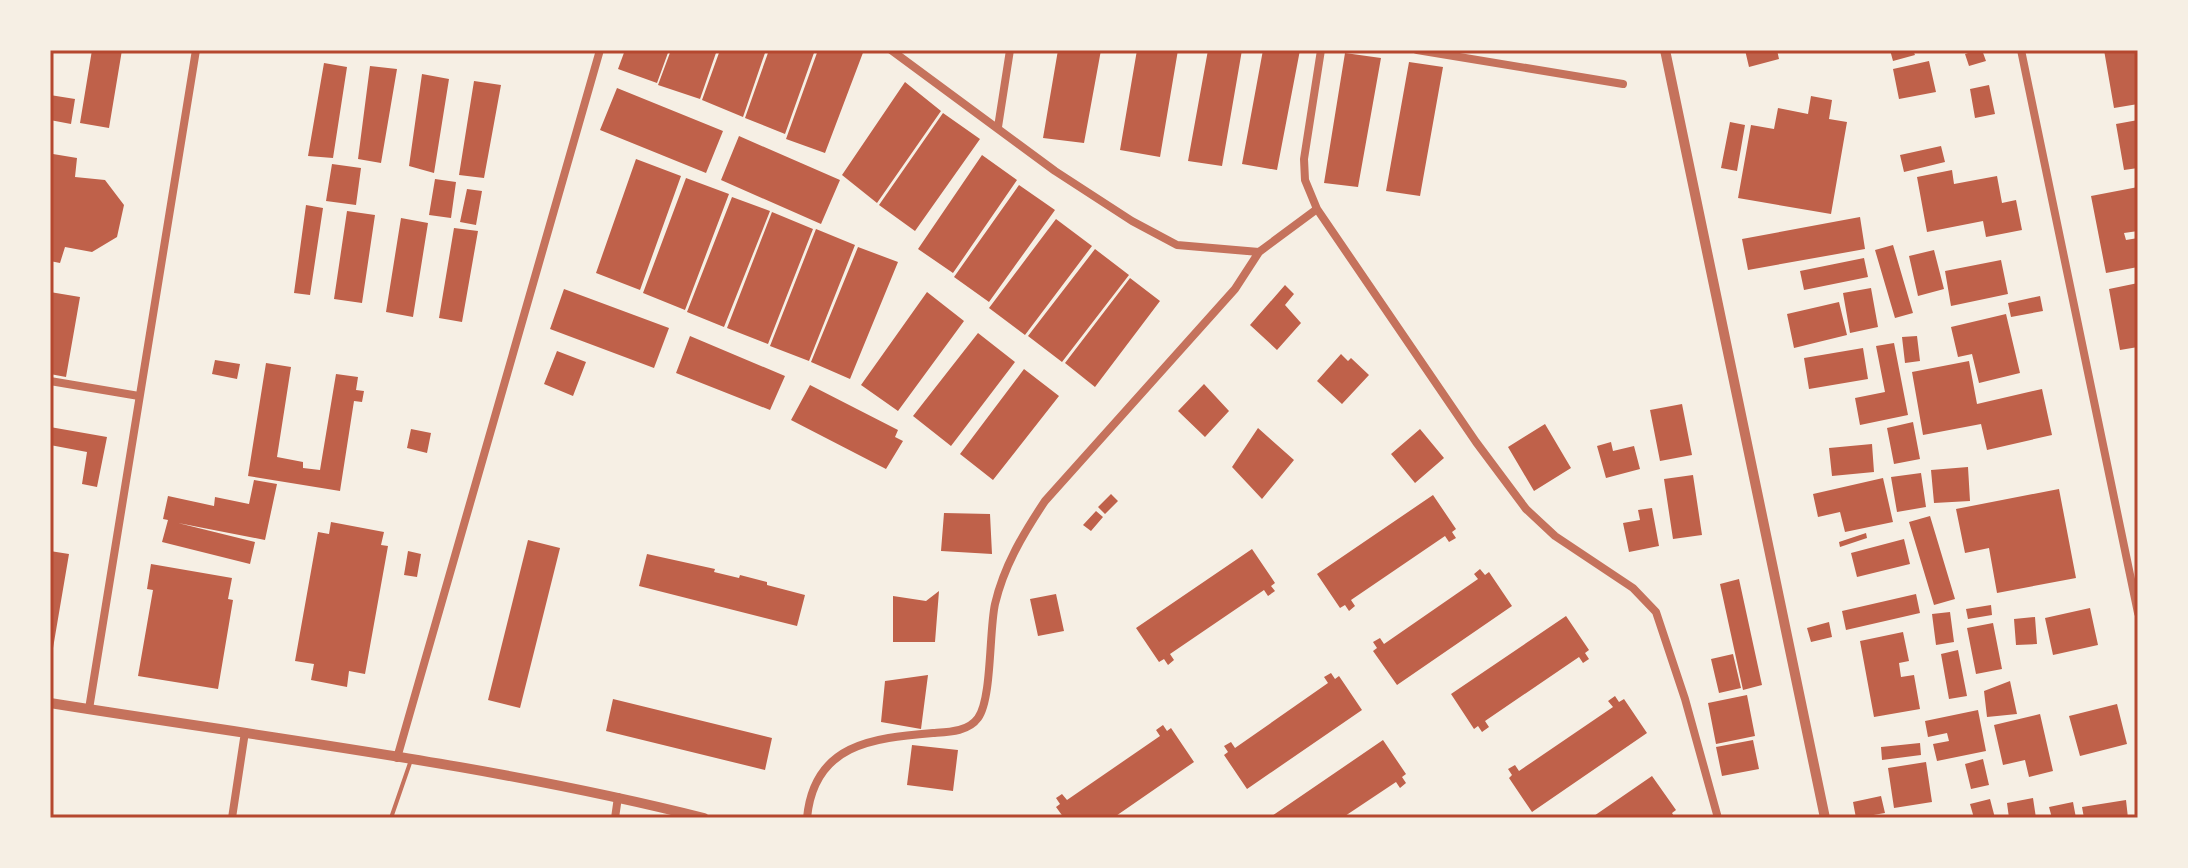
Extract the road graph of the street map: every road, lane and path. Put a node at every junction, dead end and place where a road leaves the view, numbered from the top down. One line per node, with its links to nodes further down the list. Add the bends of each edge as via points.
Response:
1 (196, 50): 14 (street)
2 (600, 50): 20 (street)
3 (891, 50): 10 (street)
4 (1010, 50): 10 (street)
5 (1321, 50): 11 (street, via 1304,159 1305,180)
6 (1417, 50): 9 (street)
7 (1665, 50): 29 (street)
8 (2021, 50): 15 (street)
9 (1623, 84)
10 (998, 127): 12 (street, via 1055,171 1177,245)
11 (1317, 209): 12 (street); 28 (street, via 1526,509 1555,536 1633,588 1656,612)
12 (1259, 252): 27 (street, via 1235,289 1045,501 1024,532 994,607 978,718 965,729 899,736 844,752 824,767)
13 (50, 381): 14 (street)
14 (139, 396): 18 (street)
15 (2136, 595): 16 (street)
16 (2138, 613)
17 (50, 703): 18 (street)
18 (89, 709): 19 (street)
19 (245, 732): 20 (street); 23 (street)
20 (397, 758): 21 (street)
21 (411, 760): 22 (street); 24 (lane)
22 (618, 797): 25 (street); 26 (street)
23 (232, 818)
24 (391, 818)
25 (615, 818)
26 (704, 818)
27 (807, 818)
28 (1718, 818)
29 (1825, 818)

